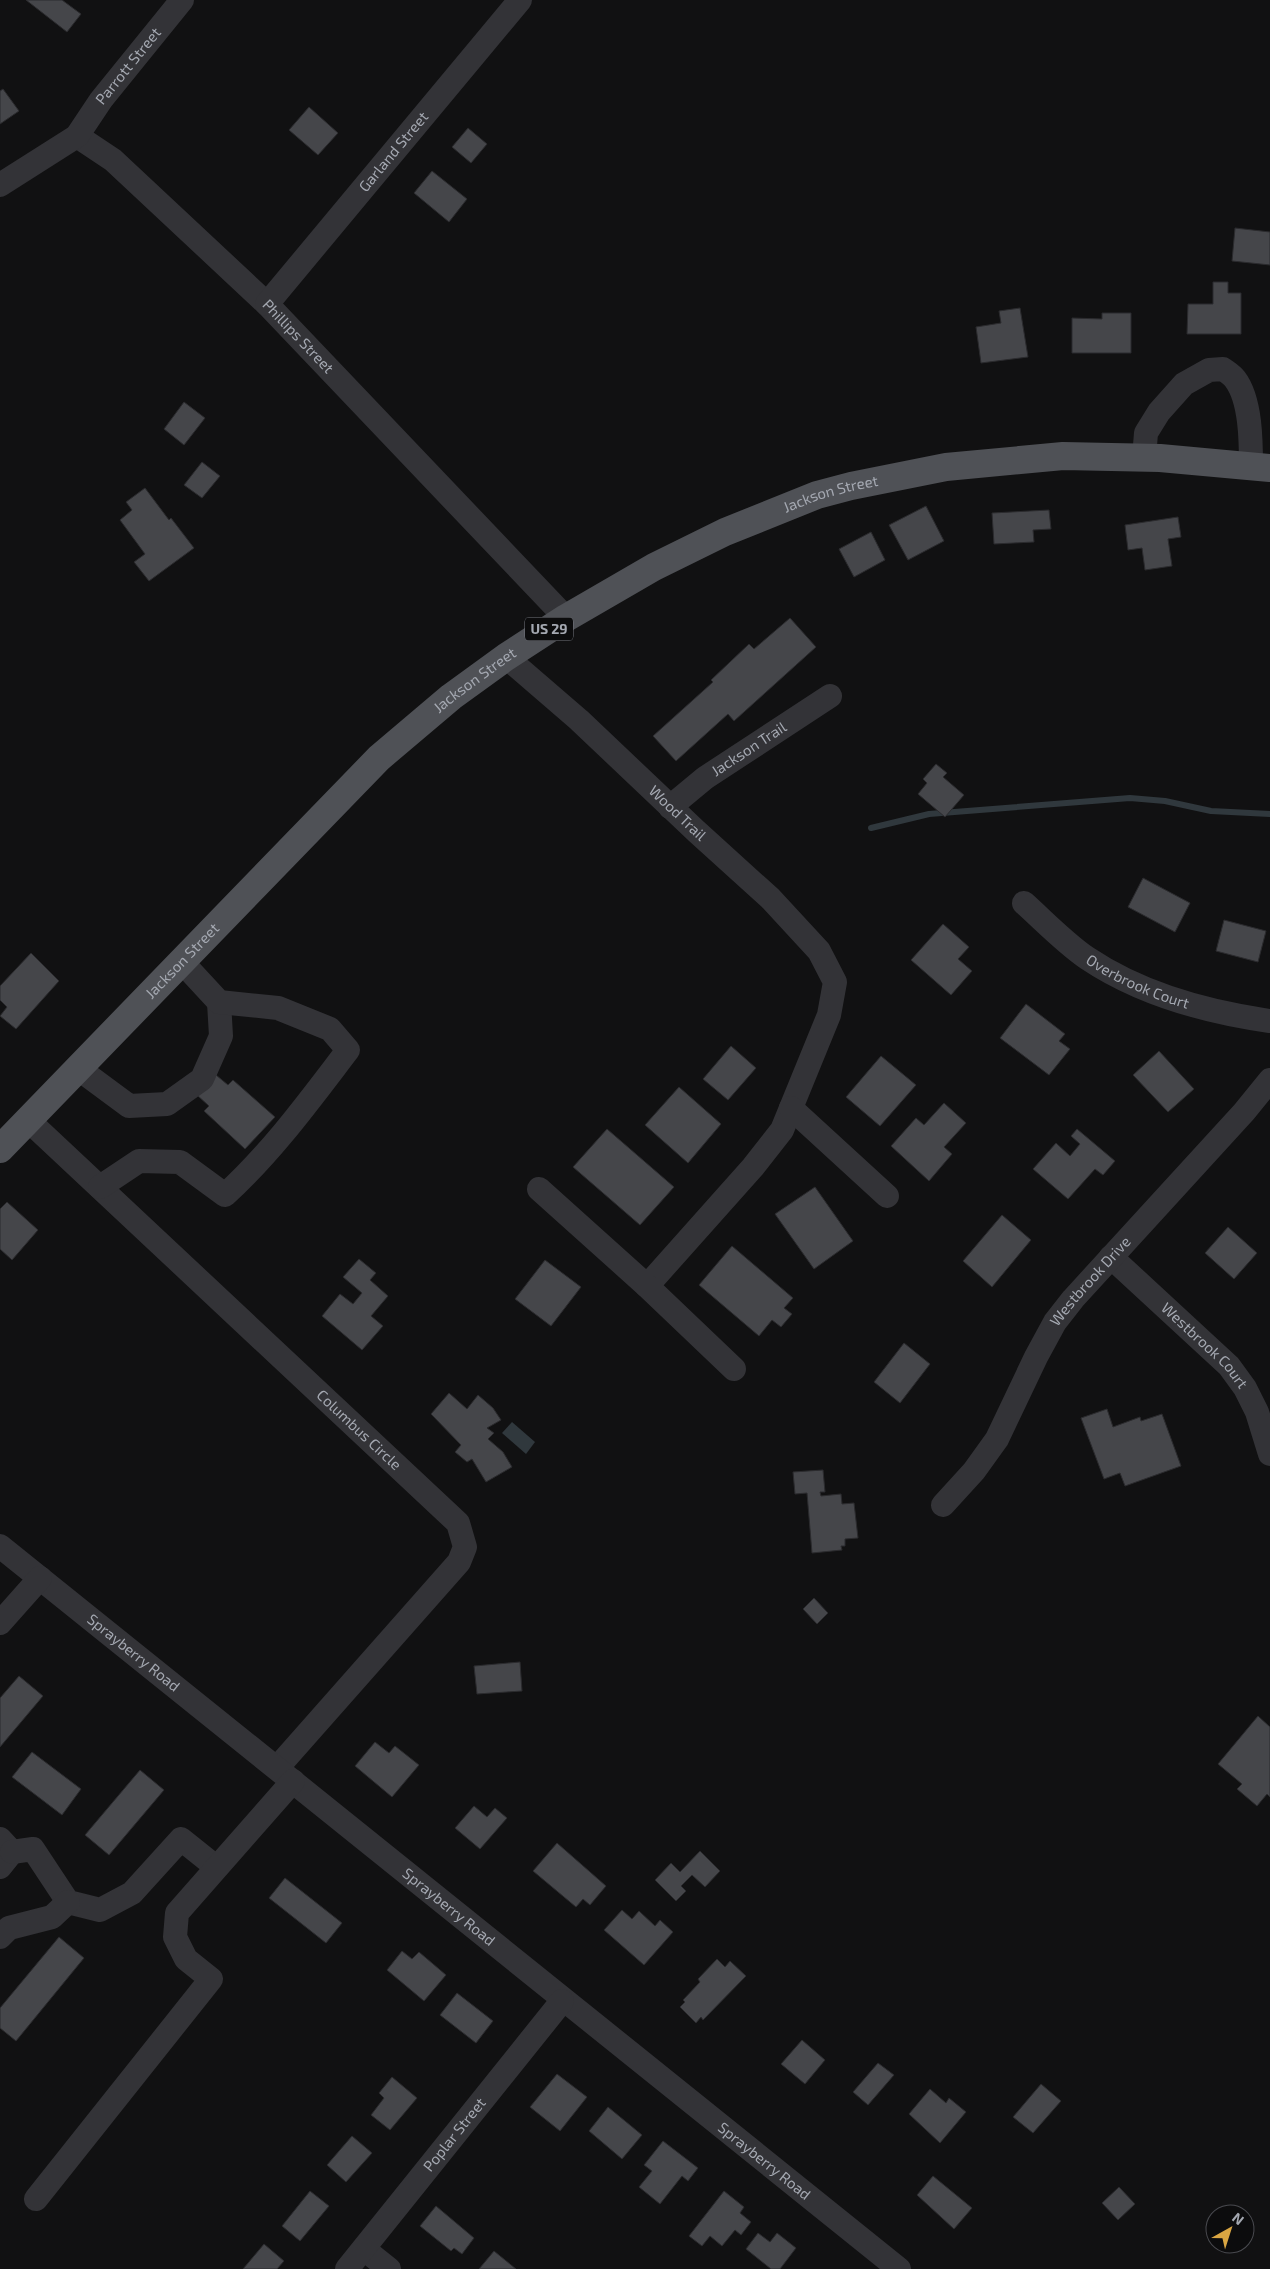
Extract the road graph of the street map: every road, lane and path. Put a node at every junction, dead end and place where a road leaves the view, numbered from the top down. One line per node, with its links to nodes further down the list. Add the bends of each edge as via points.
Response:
1 (182, 0): 3 (street, Parrott Street, via 101,100)
2 (520, 0): 5 (street, Garland Street)
3 (77, 136): 4 (street); 5 (street, Phillips Street, via 113,160)
4 (0, 185)
5 (267, 304): 8 (street, Phillips Street)
6 (1144, 458): 7 (main road, Jackson Street / US 29); 7 (street, via 1146,433 1159,412 1184,384 1210,370 1223,369 1235,379 1242,394); 8 (main road, Jackson Street / US 29, via 1063,456 946,468 818,495 716,537 654,567)
7 (1260, 468)
8 (566, 618): 9 (main road, Jackson Street / US 29)
9 (506, 657): 11 (street, Wood Trail); 13 (main road, Jackson Street / US 29, via 450,697 380,758)
10 (830, 696): 11 (street, Jackson Trail, via 705,778)
11 (670, 806): 18 (street, Wood Trail, via 770,898 819,951 835,982 829,1015)
12 (1024, 903): 15 (street, Overbrook Court, via 1087,958 1152,993 1224,1014)
13 (182, 962): 14 (street); 16 (main road, Jackson Street / US 29)
14 (219, 1002): 16 (street, via 221,1036 202,1079 167,1104 129,1106); 21 (street, via 278,1008 330,1029 348,1050 252,1171 225,1195 180,1162 139,1161)
15 (1270, 1021)
16 (80, 1069): 19 (main road, Jackson Street / US 29)
17 (1270, 1080): 24 (street, Westbrook Drive)
18 (791, 1108): 23 (street); 25 (street, via 782,1130 753,1167)
19 (29, 1121): 20 (main road, Jackson Street / US 29); 21 (street, Columbus Circle)
20 (0, 1149)
21 (100, 1187): 32 (street, Columbus Circle, via 458,1524 465,1547 459,1562)
22 (539, 1189): 25 (street)
23 (887, 1196)
24 (1111, 1257): 27 (street, Westbrook Court, via 1229,1366 1257,1412); 28 (street, Westbrook Drive, via 1055,1322 998,1439)
25 (647, 1286): 26 (street)
26 (734, 1369)
27 (1270, 1454)
28 (943, 1505)
29 (0, 1546): 30 (street, Sprayberry Road)
30 (40, 1578): 31 (street); 32 (street, Sprayberry Road)
31 (0, 1623)
32 (285, 1774): 34 (street, Columbus Circle); 37 (street, Sprayberry Road)
33 (4, 1853): 35 (street, via 33,1849)
34 (216, 1867): 35 (street, via 182,1839 132,1893 100,1910); 38 (street, Columbus Circle, via 177,1913 175,1937 186,1959 211,1978)
35 (68, 1902): 36 (street, via 52,1917 9,1928)
36 (0, 1937)
37 (562, 2001): 39 (street, Poplar Street); 42 (street, Sprayberry Road)
38 (36, 2199)
39 (364, 2249): 40 (street, Poplar Street); 41 (street)
40 (347, 2269)
41 (389, 2269)
42 (899, 2269)

